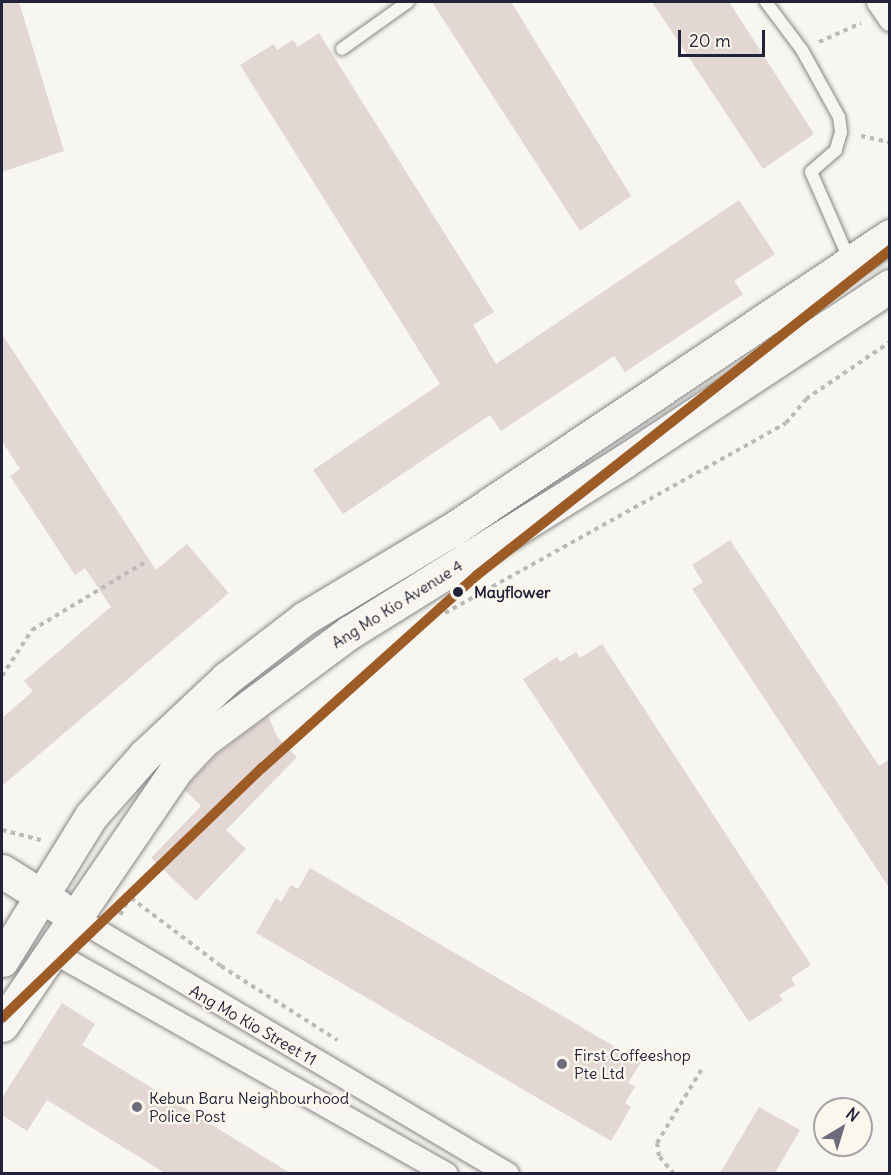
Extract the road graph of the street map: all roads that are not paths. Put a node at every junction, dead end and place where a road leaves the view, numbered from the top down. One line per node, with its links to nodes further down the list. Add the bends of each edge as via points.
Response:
1 (408, 2): 5 (lane)
2 (766, 2): 7 (lane, via 802,50 839,117 841,132 836,150 811,172)
3 (878, 2): 4 (street)
4 (890, 20)
5 (342, 49)
6 (890, 236): 7 (main road, Ang Mo Kio Avenue 4)
7 (851, 262): 10 (main road, Ang Mo Kio Avenue 4, via 450,531 305,618 226,678 144,756 91,816)
8 (890, 286): 11 (main road, Ang Mo Kio Avenue 4, via 623,462 350,632 237,712 175,771)
9 (2, 871): 10 (main road, Ang Mo Kio Street 11)
10 (41, 895): 11 (main road, Ang Mo Kio Street 11); 12 (main road, Ang Mo Kio Avenue 4)
11 (76, 918): 13 (main road, Ang Mo Kio Avenue 4); 17 (street, Ang Mo Kio Street 11)
12 (10, 923): 13 (main road, Ang Mo Kio Street 11); 14 (main road, Ang Mo Kio Avenue 4)
13 (51, 951): 15 (main road, Ang Mo Kio Avenue 4); 16 (street, Ang Mo Kio Street 11)
14 (2, 960)
15 (2, 1025)
16 (447, 1173)
17 (508, 1173)

